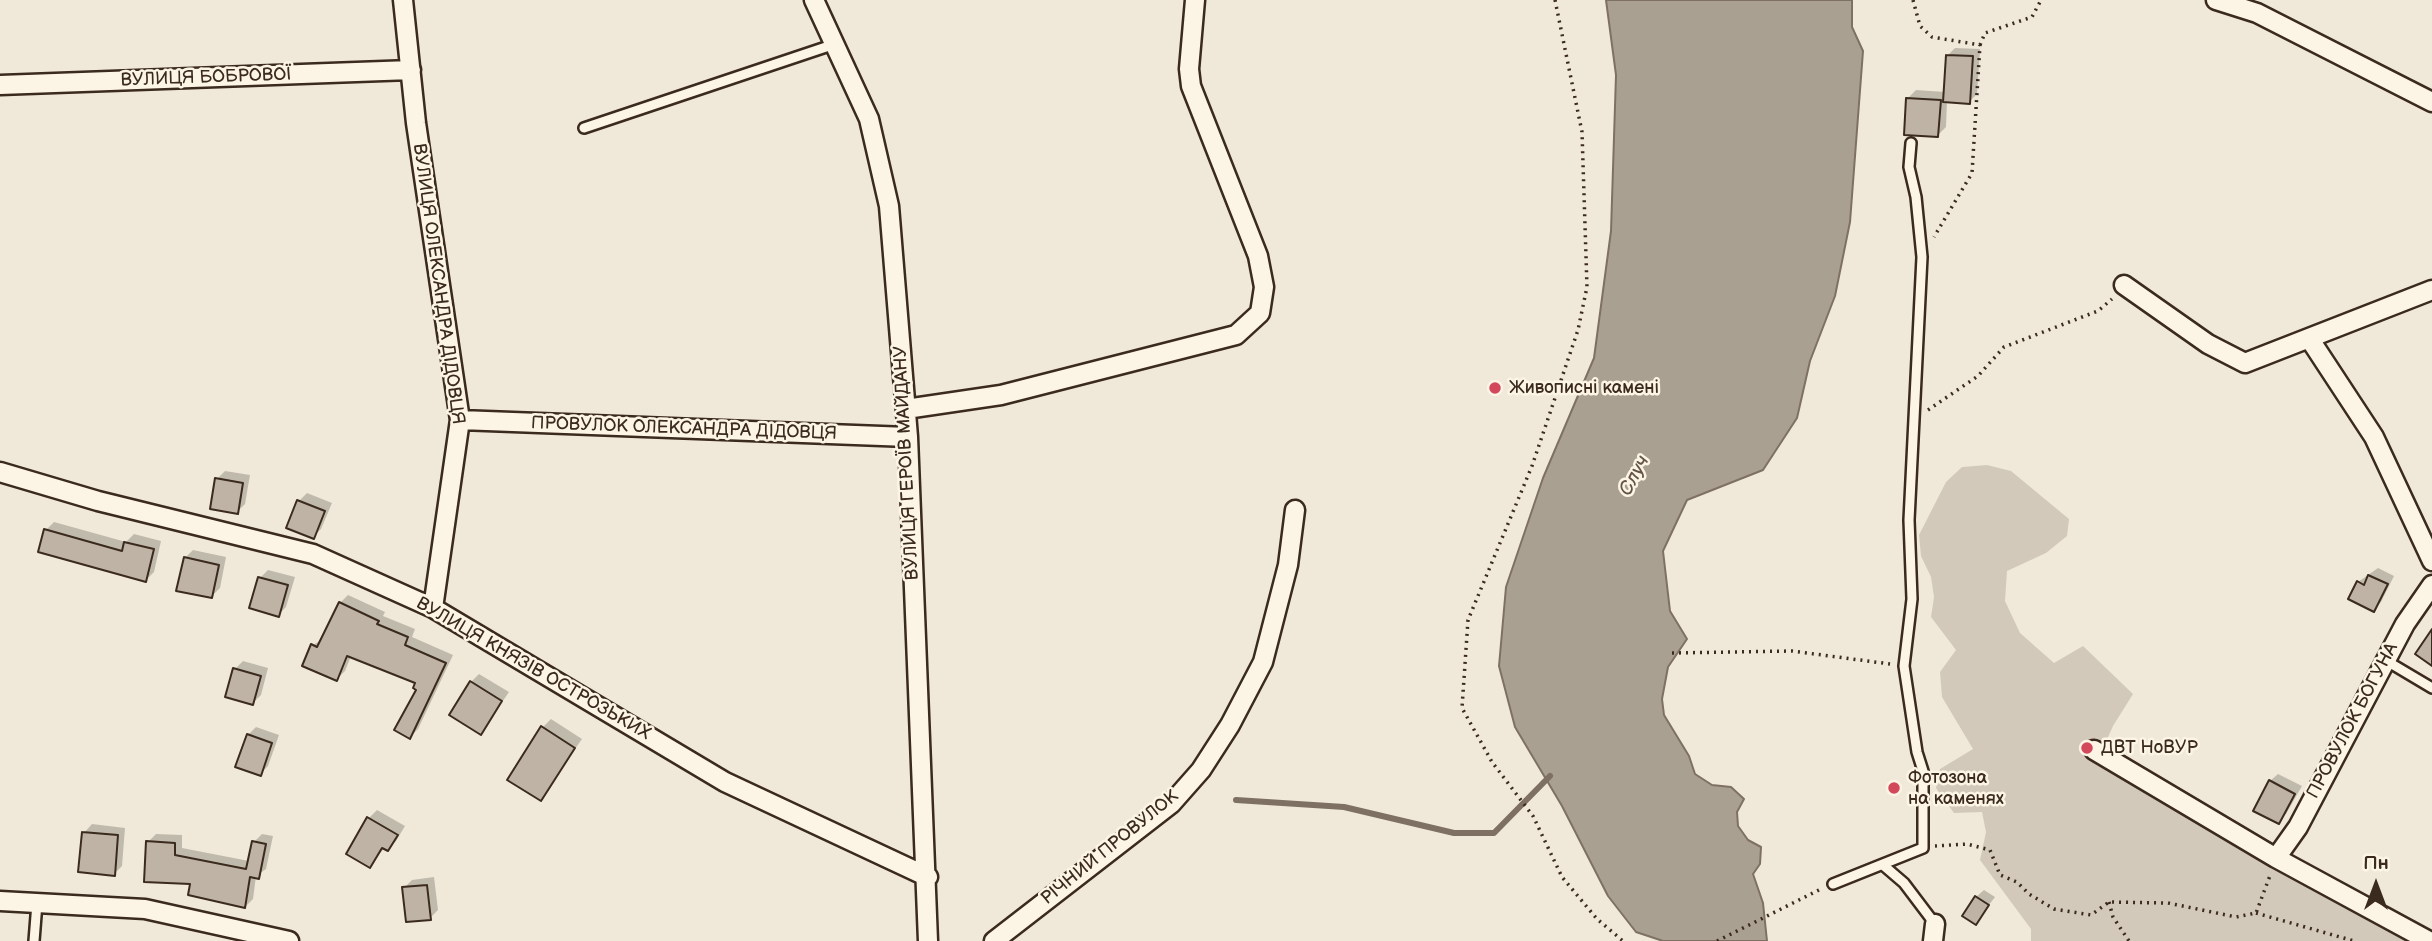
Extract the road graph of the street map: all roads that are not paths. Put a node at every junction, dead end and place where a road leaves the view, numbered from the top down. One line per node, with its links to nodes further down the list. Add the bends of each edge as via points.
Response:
1 (403, 0): 6 (street, ВУЛИЦЯ ОЛЕКСАНДРА ДІДОВЦЯ)
2 (814, 0): 5 (street, ВУЛИЦЯ ГЕРОЇВ МАЙДАНУ)
3 (1195, 0): 14 (street, via 1191,86 1258,256 1264,287 1260,313 1236,335 1001,395)
4 (2216, 0): 8 (street, via 2256,13)
5 (835, 44): 9 (lane); 14 (street, ВУЛИЦЯ ГЕРОЇВ МАЙДАНУ, via 869,119 889,206)
6 (411, 70): 7 (street, ВУЛИЦЯ БОБРОВОЇ); 15 (street, ВУЛИЦЯ ОЛЕКСАНДРА ДІДОВЦЯ)
7 (0, 85)
8 (2432, 102)
9 (584, 128)
10 (1911, 143): 26 (lane, via 1909,167 1922,257 1909,520 1912,599 1904,666 1923,771 1923,848)
11 (2124, 285): 13 (street, via 2208,344 2245,363)
12 (2432, 289): 13 (street)
13 (2309, 338): 19 (street, via 2374,436)
14 (906, 409): 16 (street, ВУЛИЦЯ ГЕРОЇВ МАЙДАНУ)
15 (460, 420): 16 (street, ПРОВУЛОК ОЛЕКСАНДРА ДІДОВЦЯ); 21 (street, ВУЛИЦЯ ОЛЕКСАНДРА ДІДОВЦЯ)
16 (908, 437): 27 (street, ВУЛИЦЯ ГЕРОЇВ МАЙДАНУ)
17 (0, 472): 21 (street, ВУЛИЦЯ КНЯЗІВ ОСТРОЗЬКИХ, via 313,554)
18 (1295, 510): 35 (street, РІЧНИЙ ПРОВУЛОК, via 1289,565 1263,662 1201,770 1171,804)
19 (2432, 561)
20 (2432, 585): 22 (street, ПРОВУЛОК БОГУНА)
21 (433, 608): 27 (street, ВУЛИЦЯ КНЯЗІВ ОСТРОЗЬКИХ, via 725,782)
22 (2385, 660): 23 (lane); 25 (street, ПРОВУЛОК БОГУНА, via 2298,827)
23 (2432, 688)
24 (2094, 750): 25 (street)
25 (2276, 858): 36 (street)
26 (1882, 866): 28 (lane); 31 (lane, via 1904,883)
27 (928, 877): 34 (street, ВУЛИЦЯ ГЕРОЇВ МАЙДАНУ)
28 (1833, 884)
29 (0, 901): 30 (street)
30 (37, 903): 32 (lane); 33 (street, via 145,909)
31 (1934, 932)
32 (34, 941)
33 (289, 941)
34 (928, 941)
35 (994, 941)
36 (2429, 941)

